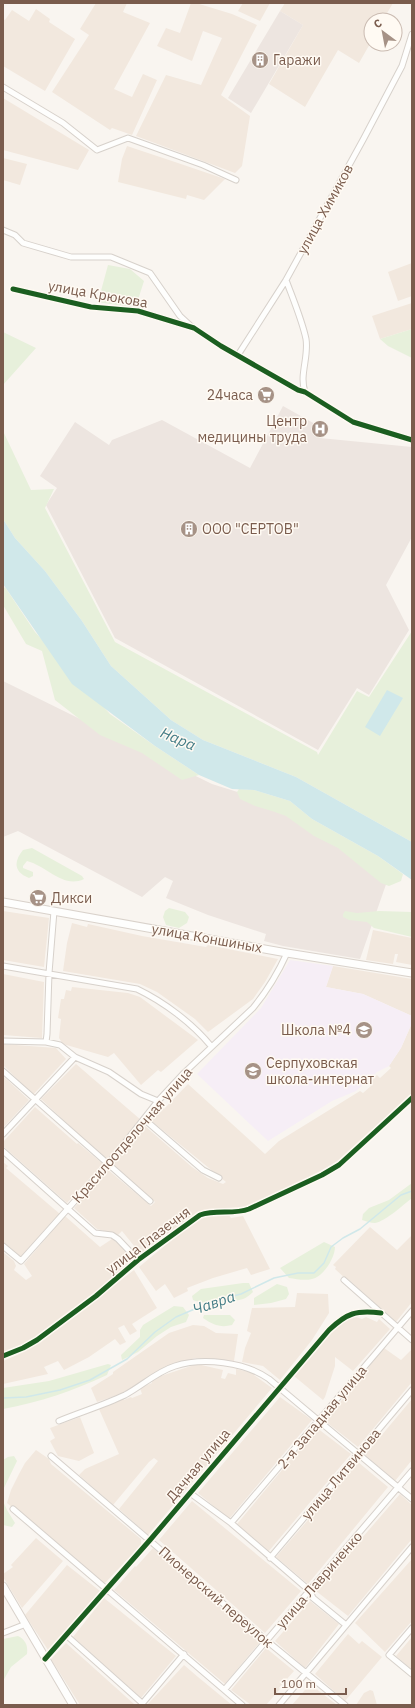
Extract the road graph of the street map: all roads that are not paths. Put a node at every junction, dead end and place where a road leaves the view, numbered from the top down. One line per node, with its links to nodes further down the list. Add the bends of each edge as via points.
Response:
1 (412, 34): 5 (street, улица Химиков, via 402,66)
2 (3, 87): 3 (street, via 64,123 97,150 128,138 203,165)
3 (236, 180)
4 (3, 230): 7 (street, via 15,235 23,244 70,257 111,257 150,273 180,316)
5 (286, 280): 8 (street, улица Химиков); 9 (street, via 306,338 303,386)
6 (13, 289): 7 (street, улица Крюкова, via 91,308 138,312)
7 (194, 328): 8 (street, улица Крюкова)
8 (238, 355): 9 (street, улица Крюкова)
9 (305, 392): 10 (street, улица Крюкова, via 354,422)
10 (412, 440)
11 (3, 902): 12 (main road, улица Коншиных)
12 (54, 911): 13 (main road, улица Коншиных); 15 (street)
13 (287, 953): 16 (main road, улица Коншиных); 19 (street, Красилоотделочная улица, via 254,1008)
14 (3, 966): 15 (street)
15 (49, 973): 18 (street); 19 (street, via 137,988 188,1022)
16 (412, 973)
17 (3, 1041): 18 (street)
18 (46, 1042): 20 (street, via 60,1045)
19 (211, 1046): 24 (street, Красилоотделочная улица)
20 (75, 1057): 23 (street); 24 (street, via 109,1072 141,1094)
21 (3, 1071): 23 (street)
22 (412, 1098): 33 (street, улица Глазечня, via 339,1165 328,1172 240,1212 209,1211 200,1215)
23 (35, 1100): 26 (street); 28 (street)
24 (158, 1101): 25 (street, Красилоотделочная улица)
25 (144, 1119): 28 (street, Красилоотделочная улица); 29 (street, via 203,1170)
26 (3, 1134)
27 (3, 1150): 31 (street)
28 (108, 1164): 30 (street); 31 (street, Красилоотделочная улица)
29 (218, 1178)
30 (150, 1201)
31 (68, 1210): 32 (street, Красилоотделочная улица, via 21,1261); 33 (street, via 95,1233 118,1239)
32 (3, 1246)
33 (138, 1260): 39 (street, улица Глазечня, via 96,1296 37,1340)
34 (344, 1280): 36 (street)
35 (412, 1311): 37 (street, 2-я Западная улица)
36 (381, 1313): 37 (street); 40 (street, Дачная улица, via 364,1311 341,1319)
37 (397, 1328): 38 (street); 43 (street, 2-я Западная улица)
38 (412, 1340)
39 (3, 1356)
40 (280, 1387): 42 (street, via 258,1371 202,1361 191,1362 174,1366 124,1395); 43 (street); 48 (street, Дачная улица)
41 (412, 1390): 44 (street, улица Литвинова)
42 (59, 1421)
43 (320, 1421): 44 (street); 51 (street, 2-я Западная улица)
44 (359, 1454): 47 (street); 54 (street, улица Литвинова)
45 (51, 1456): 52 (street, Пионерский переулок)
46 (412, 1471): 47 (street, улица Лавриненко)
47 (398, 1487): 49 (street); 57 (street, улица Лавриненко)
48 (190, 1493): 51 (street); 52 (street, Дачная улица)
49 (412, 1498)
50 (13, 1509): 56 (street)
51 (231, 1523): 54 (street)
52 (150, 1540): 56 (street, Дачная улица); 63 (street, Пионерский переулок)
53 (412, 1547): 59 (street)
54 (270, 1558): 57 (street)
55 (3, 1586): 58 (main road)
56 (106, 1589): 62 (street, Дачная улица); 64 (street)
57 (310, 1591): 59 (street, via 313,1598); 63 (street, улица Лавриненко)
58 (26, 1624): 61 (street); 65 (main road)
59 (346, 1626): 66 (street)
60 (412, 1628): 67 (street, via 389,1655)
61 (3, 1633)
62 (66, 1636): 65 (street, Дачная улица); 69 (street)
63 (267, 1641): 66 (street, Пионерский переулок); 68 (street, улица Лавриненко)
64 (184, 1654): 68 (street); 69 (street)
65 (45, 1659): 70 (main road)
66 (306, 1673): 72 (street); 73 (street, Пионерский переулок)
67 (412, 1674)
68 (225, 1689): 71 (street)
69 (142, 1704)
70 (73, 1705)
71 (242, 1705)
72 (279, 1705)
73 (345, 1705)

